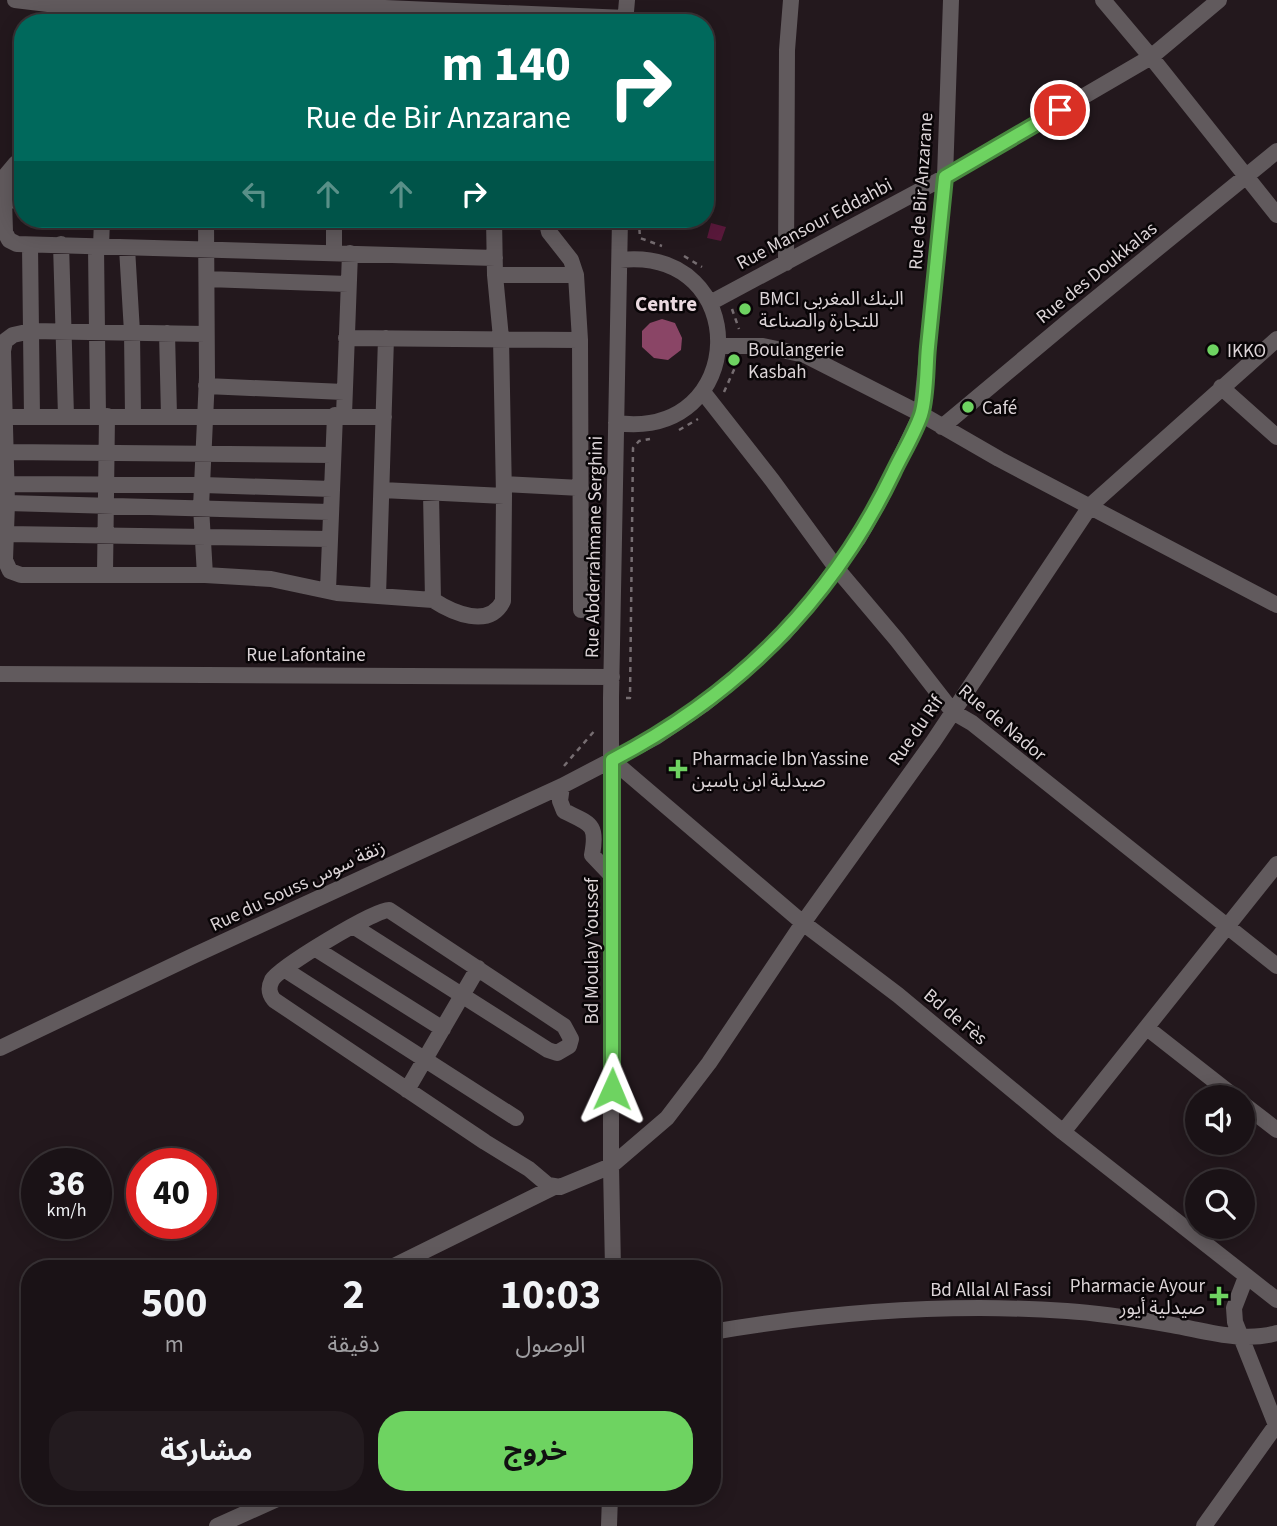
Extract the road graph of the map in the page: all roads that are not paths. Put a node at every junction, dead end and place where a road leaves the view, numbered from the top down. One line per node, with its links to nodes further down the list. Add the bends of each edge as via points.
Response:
1 (15, 0): 7 (street, via 73,7)
2 (548, 0): 9 (street)
3 (791, 0): 34 (street)
4 (951, 0): 15 (street, Rue de Bir Anzarane)
5 (1103, 0): 12 (street)
6 (1219, 0): 12 (street, Rue Mansour Eddahbi)
7 (183, 3): 8 (street)
8 (337, 6): 9 (street); 10 (street)
9 (567, 13): 11 (street)
10 (337, 14)
11 (575, 14)
12 (1151, 57): 15 (street, Rue Mansour Eddahbi); 16 (street)
13 (1277, 151): 16 (street, Rue des Doukkalas)
14 (14, 165): 17 (street, via 8,172)
15 (945, 177): 34 (street, Rue Mansour Eddahbi); 56 (street, Rue de Bir Anzarane)
16 (1247, 177): 19 (street); 67 (street, Rue des Doukkalas)
17 (4, 200): 18 (street); 27 (street, via 7,237)
18 (14, 201)
19 (1277, 215)
20 (101, 228): 28 (street)
21 (206, 228): 30 (street)
22 (336, 228): 31 (street)
23 (494, 228): 32 (street)
24 (548, 228): 36 (street)
25 (620, 228): 33 (street)
26 (61, 244): 27 (street); 28 (street); 41 (street)
27 (30, 245): 40 (street)
28 (99, 247): 29 (street); 42 (street)
29 (127, 248): 30 (street); 43 (street)
30 (206, 250): 31 (street); 37 (street)
31 (342, 252): 32 (street); 38 (street)
32 (495, 258): 35 (street)
33 (620, 260): 39 (street, Rue Abderrahmane Serghini, via 650,259 672,267 691,279); 66 (street)
34 (786, 264): 39 (street, Rue Mansour Eddahbi)
35 (495, 275): 36 (street); 48 (street)
36 (576, 275): 50 (street)
37 (207, 279): 38 (street); 45 (street)
38 (348, 284): 46 (street)
39 (710, 303): 51 (street, Rue Abderrahmane Serghini)
40 (31, 331): 41 (street); 64 (street, via 13,335 3,344); 65 (street)
41 (65, 331): 42 (street); 58 (street)
42 (98, 332): 43 (street); 59 (street)
43 (132, 332): 44 (street); 60 (street)
44 (167, 333): 45 (street); 61 (street)
45 (205, 334): 52 (street)
46 (346, 338): 47 (street); 54 (street)
47 (386, 338): 48 (street); 63 (street)
48 (501, 338): 50 (street); 79 (street)
49 (1277, 339): 53 (street, Rue du Rif)
50 (580, 340): 76 (street)
51 (720, 346): 55 (street, Rue Abderrahmane Serghini); 56 (street, via 763,346 805,355)
52 (206, 386): 54 (street); 62 (street)
53 (1221, 387): 68 (street); 83 (street, Rue du Rif)
54 (344, 392): 57 (street)
55 (703, 392): 66 (street, Rue Abderrahmane Serghini, via 664,420); 90 (street, Rue de Nador)
56 (921, 414): 67 (street); 90 (street, Rue de Bir Anzarane, via 881,498)
57 (339, 415): 62 (street); 63 (street); 72 (street)
58 (65, 416): 59 (street); 65 (street)
59 (103, 416): 60 (street); 70 (street)
60 (133, 416): 61 (street)
61 (169, 416): 62 (street)
62 (204, 416): 71 (street)
63 (384, 416): 78 (street)
64 (1, 417): 65 (street); 69 (street)
65 (32, 417)
66 (616, 423): 99 (street, Rue Abderrahmane Serghini)
67 (942, 427): 83 (street)
68 (1277, 437)
69 (5, 452): 70 (street); 73 (street)
70 (106, 453): 71 (street); 74 (street)
71 (204, 454): 72 (street); 75 (street)
72 (333, 455): 77 (street)
73 (6, 484): 74 (street); 81 (street)
74 (105, 485): 75 (street); 82 (street)
75 (203, 485): 77 (street); 84 (street)
76 (581, 488): 79 (street); 97 (street)
77 (332, 489): 85 (street)
78 (382, 489): 80 (street); 94 (street)
79 (504, 490): 80 (street); 95 (street, via 504,588 499,608 474,617)
80 (431, 493): 95 (street)
81 (6, 503): 82 (street); 86 (street)
82 (105, 505): 84 (street); 87 (street)
83 (1091, 505): 96 (street); 100 (street, Rue du Rif)
84 (201, 507): 85 (street); 88 (street)
85 (330, 512): 89 (street)
86 (6, 534): 87 (street); 91 (street, via 5,559 15,574)
87 (106, 535): 88 (street); 91 (street)
88 (204, 536): 89 (street); 92 (street)
89 (329, 539): 93 (street)
90 (837, 569): 100 (street, Rue de Nador); 101 (street, Rue de Bir Anzarane, via 784,635 743,672 656,737)
91 (105, 574): 92 (street)
92 (205, 575): 93 (street, via 271,579)
93 (328, 590): 94 (street)
94 (378, 596): 95 (street)
95 (433, 600)
96 (1277, 605)
97 (581, 610)
98 (0, 674): 99 (street, Rue Lafontaine)
99 (612, 677): 101 (street, Rue Abderrahmane Serghini)
100 (953, 712): 105 (street, Rue du Rif); 107 (street, Rue de Nador)
101 (612, 760): 102 (street, Rue du Souss زنقة سوس); 104 (street, Bd Moulay Youssef); 105 (street, Bd de Fès)
102 (562, 786): 104 (street, via 564,810 593,830 592,855); 115 (street, Rue du Souss زنقة سوس)
103 (1277, 864): 107 (street)
104 (612, 876): 123 (street, Bd Moulay Youssef)
105 (803, 923): 122 (street, Bd de Fès); 123 (street, Rue du Rif, via 667,1118)
106 (353, 926): 108 (street); 110 (street, via 389,910); 112 (street)
107 (1227, 927): 109 (street, Rue de Nador); 113 (street)
108 (316, 949): 111 (street); 114 (street)
109 (1277, 966)
110 (478, 968): 112 (street); 112 (street, via 564,1026 571,1038 569,1046 557,1053 548,1050)
111 (284, 969): 116 (street); 118 (street, via 271,982 274,1000)
112 (462, 996): 114 (street)
113 (1147, 1028): 117 (street); 122 (street)
114 (443, 1029): 116 (street)
115 (0, 1048)
116 (426, 1060): 118 (street); 120 (street)
117 (1220, 1085)
118 (407, 1090): 124 (street)
119 (1255, 1113): 121 (street)
120 (516, 1118)
121 (1277, 1130)
122 (1063, 1132): 127 (street, Bd de Fès)
123 (611, 1166): 124 (street, Rue du Rif); 126 (street, Bd Moulay Youssef)
124 (554, 1186): 125 (street, Rue du Rif)
125 (406, 1260)
126 (613, 1260)
127 (1246, 1277): 128 (street, Bd de Fès); 130 (street, via 1234,1308)
128 (1277, 1300)
129 (721, 1331): 130 (street, Bd Allal Al Fassi, via 842,1314 1025,1309 1100,1314)
130 (1239, 1336): 131 (street, Bd Allal Al Fassi); 132 (street)
131 (1274, 1336)
132 (1277, 1424): 137 (street)
133 (264, 1505): 135 (street)
134 (610, 1505): 136 (street)
135 (218, 1526)
136 (609, 1526)
137 (1204, 1526)

